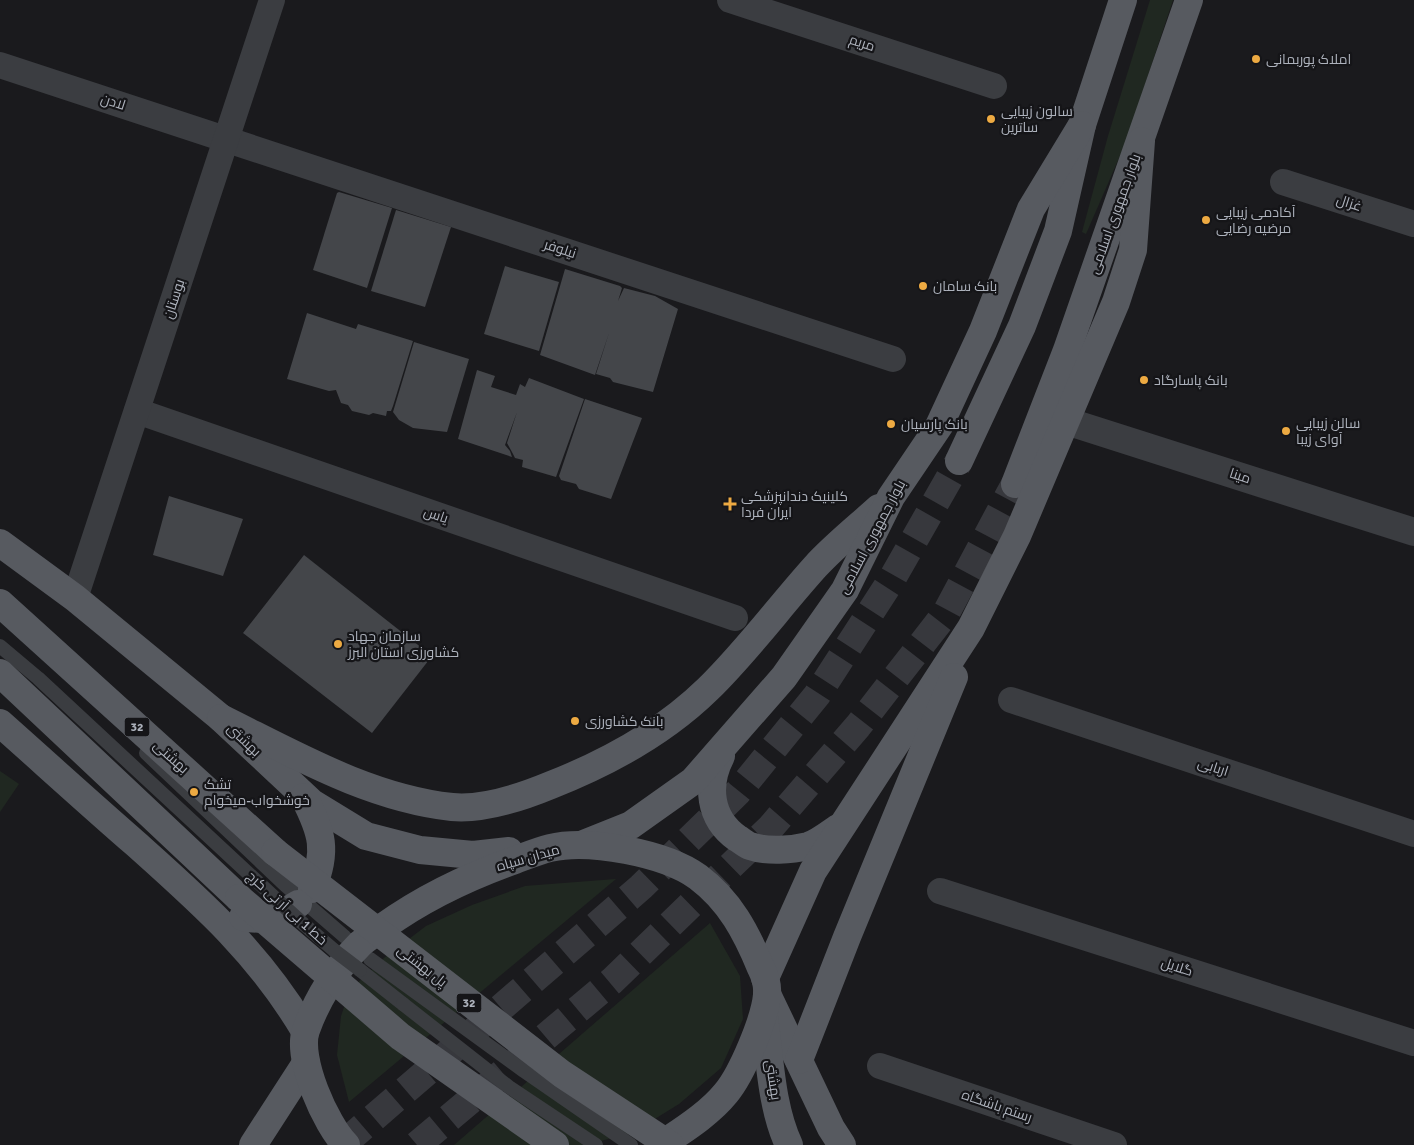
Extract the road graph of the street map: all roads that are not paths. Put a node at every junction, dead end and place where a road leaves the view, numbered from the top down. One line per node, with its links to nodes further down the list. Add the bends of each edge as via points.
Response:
1 (272, 0): 8 (street, بوستان)
2 (730, 0): 6 (street, مریم)
3 (1123, 0): 7 (main road, بلوار جمهوری اسلامی)
4 (1189, 0): 9 (main road, بلوار جمهوری اسلامی)
5 (0, 65): 8 (street, لادن)
6 (994, 86)
7 (1082, 124): 15 (main road, بلوار جمهوری اسلامی, via 1058,231 1022,326); 17 (main road, بلوار جمهوری اسلامی, via 1031,209 984,331 939,426)
8 (226, 140): 12 (street, نیلوفر); 13 (street, بوستان)
9 (1141, 141): 14 (main road, بلوار جمهوری اسلامی, via 1133,250 1116,302); 16 (main road, بلوار جمهوری اسلامی, via 1067,350)
10 (1283, 182): 11 (street, غزال)
11 (1414, 224)
12 (893, 359)
13 (137, 411): 20 (street, بوستان); 23 (street, یاس)
14 (1066, 421): 18 (street, مینا); 24 (main road, بلوار جمهوری اسلامی, via 1018,536)
15 (959, 461)
16 (1014, 484)
17 (891, 497): 28 (main road, via 817,565 708,689 673,718 594,766 520,798 454,807 405,798 361,784 310,762); 30 (main road, بلوار جمهوری اسلامی, via 845,590 784,677)
18 (1414, 532)
19 (0, 544): 20 (main road, بهشتى)
20 (75, 598): 28 (main road, بهشتى)
21 (0, 603): 36 (main road, بهشتی / 32)
22 (0, 618): 40 (lane, خط 1 بی آر تی کرج, via 285,885)
23 (735, 618)
24 (970, 628): 32 (main road); 45 (main road, via 954,676)
25 (0, 646): 38 (lane, خط 1 بی آر تی کرج)
26 (0, 673): 50 (main road, bridge, via 239,898 401,1037)
27 (1011, 700): 33 (street, اربابی)
28 (221, 718): 31 (main road, بهشتى)
29 (0, 723): 39 (main road)
30 (726, 746): 32 (main road, via 713,771 710,792 715,813 729,832 750,846 792,849 810,846); 34 (main road, بلوار جمهوری اسلامی, via 693,781 631,825)
31 (304, 798): 35 (main road, بهشتى, via 366,836 420,850 473,855); 38 (main road, via 320,831 323,851 320,870)
32 (842, 826): 42 (main road, via 813,871)
33 (1414, 834)
34 (581, 845): 35 (main road, میدان سپاه); 42 (main road, میدان سپاه, via 637,853 697,876 724,901 741,923)
35 (551, 848): 43 (main road, میدان سپاه, via 482,872 413,905 360,944 324,990)
36 (275, 852): 54 (main road, پل بهشتی / 32, bridge, via 562,1074)
37 (940, 891): 44 (street, گلایل)
38 (295, 897): 39 (main road, via 282,915 262,920 224,911); 51 (lane, خط 1 بی آر تی کرج, bridge, via 319,938 509,1087)
39 (200, 901): 43 (main road, via 250,952 285,997)
40 (345, 937)
41 (370, 959): 52 (lane)
42 (765, 995): 45 (main road); 53 (main road, via 752,1046 727,1093); 55 (main road, بهشتى, via 776,1098 782,1132)
43 (305, 1030): 46 (main road, میدان سپاه, via 303,1047)
44 (1414, 1043)
45 (799, 1060): 56 (main road)
46 (306, 1063): 48 (main road); 49 (main road, میدان سپاه, via 326,1114)
47 (880, 1066): 57 (street, رستم باشگاه)
48 (253, 1145)
49 (346, 1145)
50 (555, 1145)
51 (596, 1145)
52 (631, 1145)
53 (661, 1145)
54 (670, 1145)
55 (789, 1145)
56 (842, 1145)
57 (1114, 1145)

